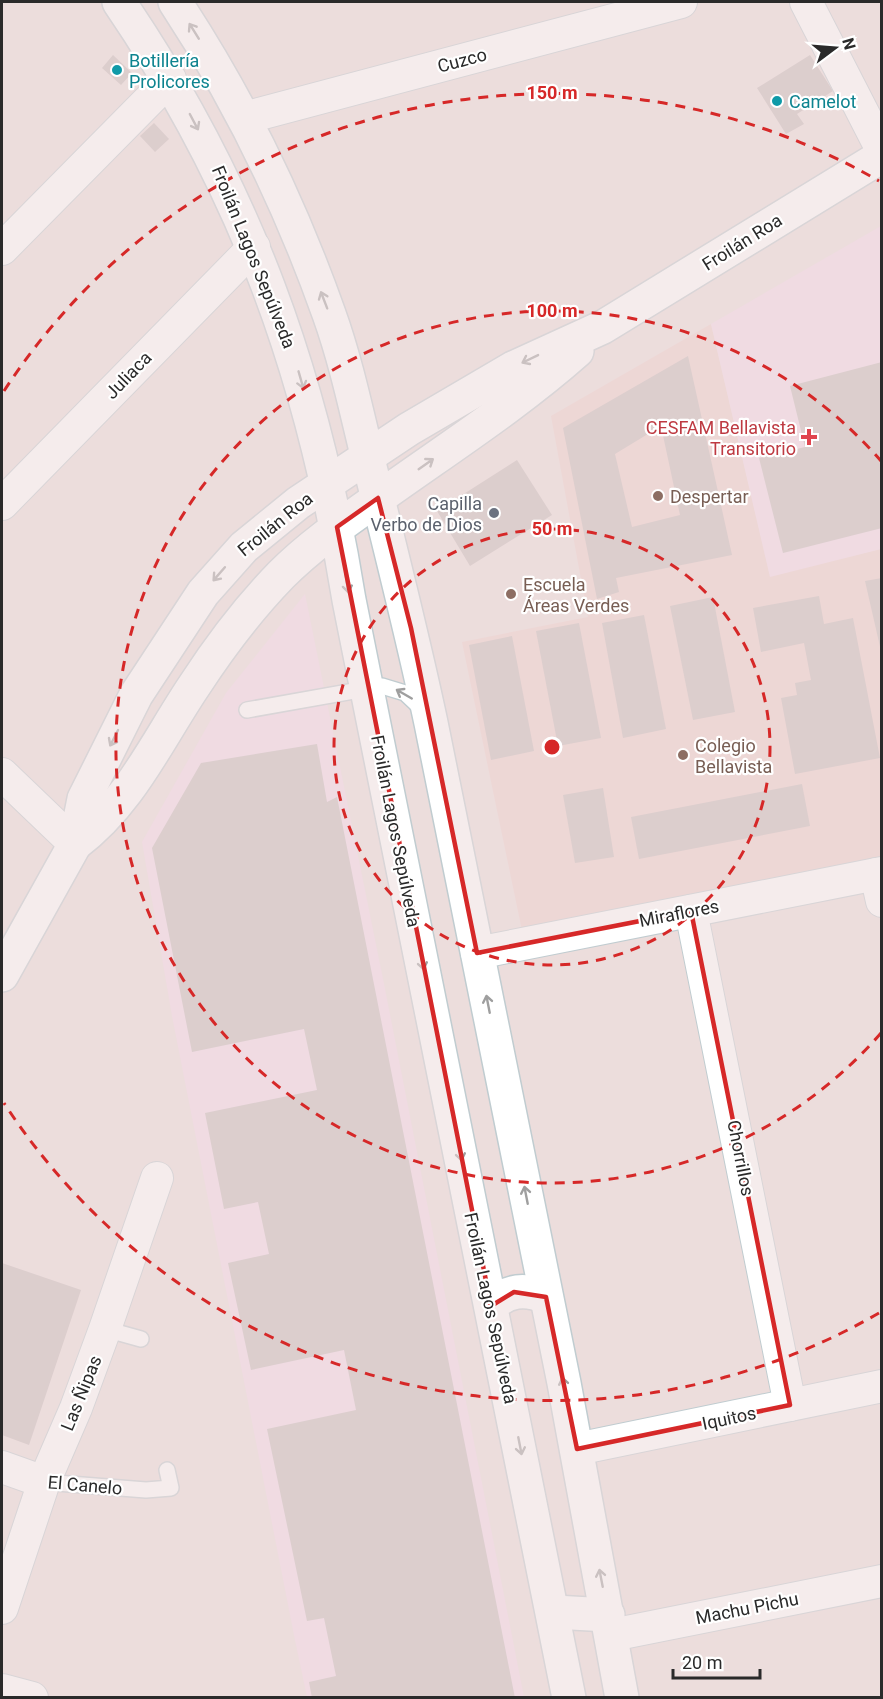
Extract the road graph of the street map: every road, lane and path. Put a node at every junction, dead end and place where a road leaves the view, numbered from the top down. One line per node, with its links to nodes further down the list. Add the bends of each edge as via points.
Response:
1 (119, 2): 5 (street, Froilán Lagos Sepúlveda)
2 (175, 2): 6 (street, one-way to 2)
3 (681, 2): 6 (street, Cuzco)
4 (806, 2): 7 (street)
5 (170, 79): 9 (street, Froilán Lagos Sepúlveda, one-way to 9, via 213,158); 10 (street)
6 (244, 118): 12 (street, one-way to 6, via 330,316 290,213)
7 (882, 150)
8 (882, 156): 11 (street, Froilán Roa)
9 (254, 247): 13 (street, Froilán Lagos Sepúlveda, one-way to 13, via 294,353); 15 (street, Juliaca)
10 (2, 249)
11 (603, 327): 12 (street, Froilán Roa, one-way to 12, via 471,391); 14 (street, Froilán Roa, one-way to 11, via 524,394)
12 (368, 458): 13 (street, Froilán Roa); 14 (street)
13 (327, 482): 16 (street, Froilán Lagos Sepúlveda); 21 (street, Froilán Roa, one-way to 21, via 244,547 219,573 180,626 136,695 96,773 84,799)
14 (378, 498): 16 (street, Froilán Roa); 19 (street)
15 (2, 504)
16 (338, 527): 17 (street, Froilán Lagos Sepúlveda, one-way to 17); 21 (street, Froilán Roa, via 257,600 194,685 128,792 110,815)
17 (367, 686): 18 (lane); 19 (lane, one-way to 17, via 405,693); 28 (street, Froilán Lagos Sepúlveda, one-way to 28)
18 (247, 710)
19 (431, 723): 24 (street)
20 (2, 774): 21 (street)
21 (75, 844): 25 (street, Froilán Roa)
22 (880, 883): 23 (street, Miraflores)
23 (691, 911): 24 (street, Miraflores); 32 (street, Chorrillos)
24 (477, 953): 27 (street, one-way to 24)
25 (2, 975)
26 (157, 1178): 29 (street, Las Ñipas)
27 (546, 1297): 28 (street, via 536,1292 513,1292); 33 (street, one-way to 27)
28 (490, 1306): 39 (street, Froilán Lagos Sepúlveda, one-way to 39)
29 (105, 1329): 30 (lane); 36 (street, Las Ñipas)
30 (141, 1340)
31 (882, 1386): 32 (street, Iquitos)
32 (790, 1405): 33 (street, Iquitos)
33 (577, 1449): 40 (street, one-way to 33)
34 (2, 1467): 36 (street, El Canelo)
35 (167, 1470): 36 (lane, El Canelo, via 171,1488 146,1490)
36 (44, 1482): 38 (street, Las Ñipas)
37 (882, 1581): 40 (street, Machu Pichu)
38 (2, 1608)
39 (554, 1612): 40 (street); 43 (street, Froilán Lagos Sepúlveda)
40 (610, 1625): 44 (street)
41 (2, 1690): 42 (street)
42 (32, 1698)
43 (569, 1698)
44 (622, 1698)

